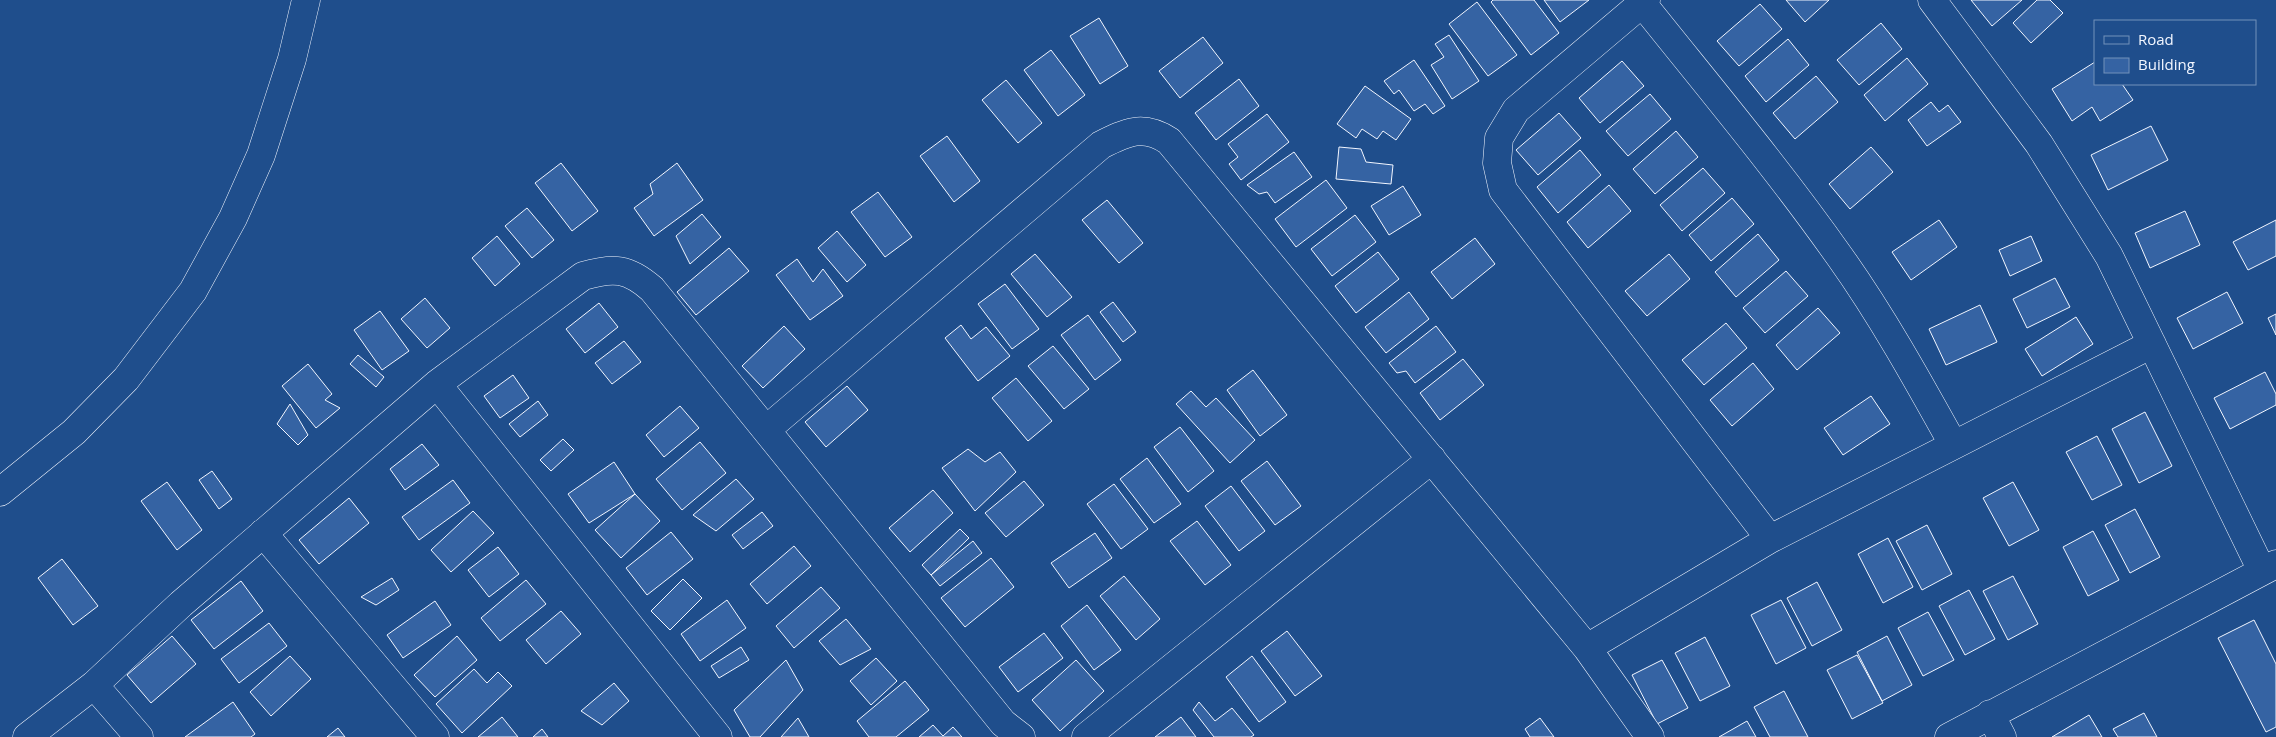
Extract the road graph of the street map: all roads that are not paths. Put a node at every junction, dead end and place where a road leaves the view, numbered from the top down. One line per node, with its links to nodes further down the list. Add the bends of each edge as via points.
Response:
1 (306, 0): 9 (street, via 292,59 261,155 233,218 193,291 126,379 74,432)
2 (1932, 0): 4 (street, via 2039,144 2068,189 2110,256)
3 (1644, 2): 7 (street, via 1841,258 1917,379); 11 (street, via 1516,110 1499,138 1497,163 1503,190)
4 (2152, 344): 7 (street); 12 (street)
5 (437, 384): 6 (street, via 583,276 603,270 622,270 639,277 652,289); 10 (street); 19 (street)
6 (767, 429): 8 (street, via 1101,145 1138,130 1156,132 1169,141); 20 (street, via 1003,722)
7 (1953, 444): 11 (street)
8 (1432, 458): 13 (street); 21 (street)
9 (0, 492)
10 (263, 533): 14 (street); 18 (street)
11 (1770, 539): 13 (street)
12 (2269, 567): 15 (street)
13 (1587, 648): 22 (street)
14 (94, 685): 16 (street); 17 (street)
15 (1996, 725): 23 (street)
16 (27, 737)
17 (139, 737)
18 (435, 737)
19 (718, 737)
20 (1021, 737)
21 (1086, 737)
22 (1650, 737)
23 (1948, 737)

